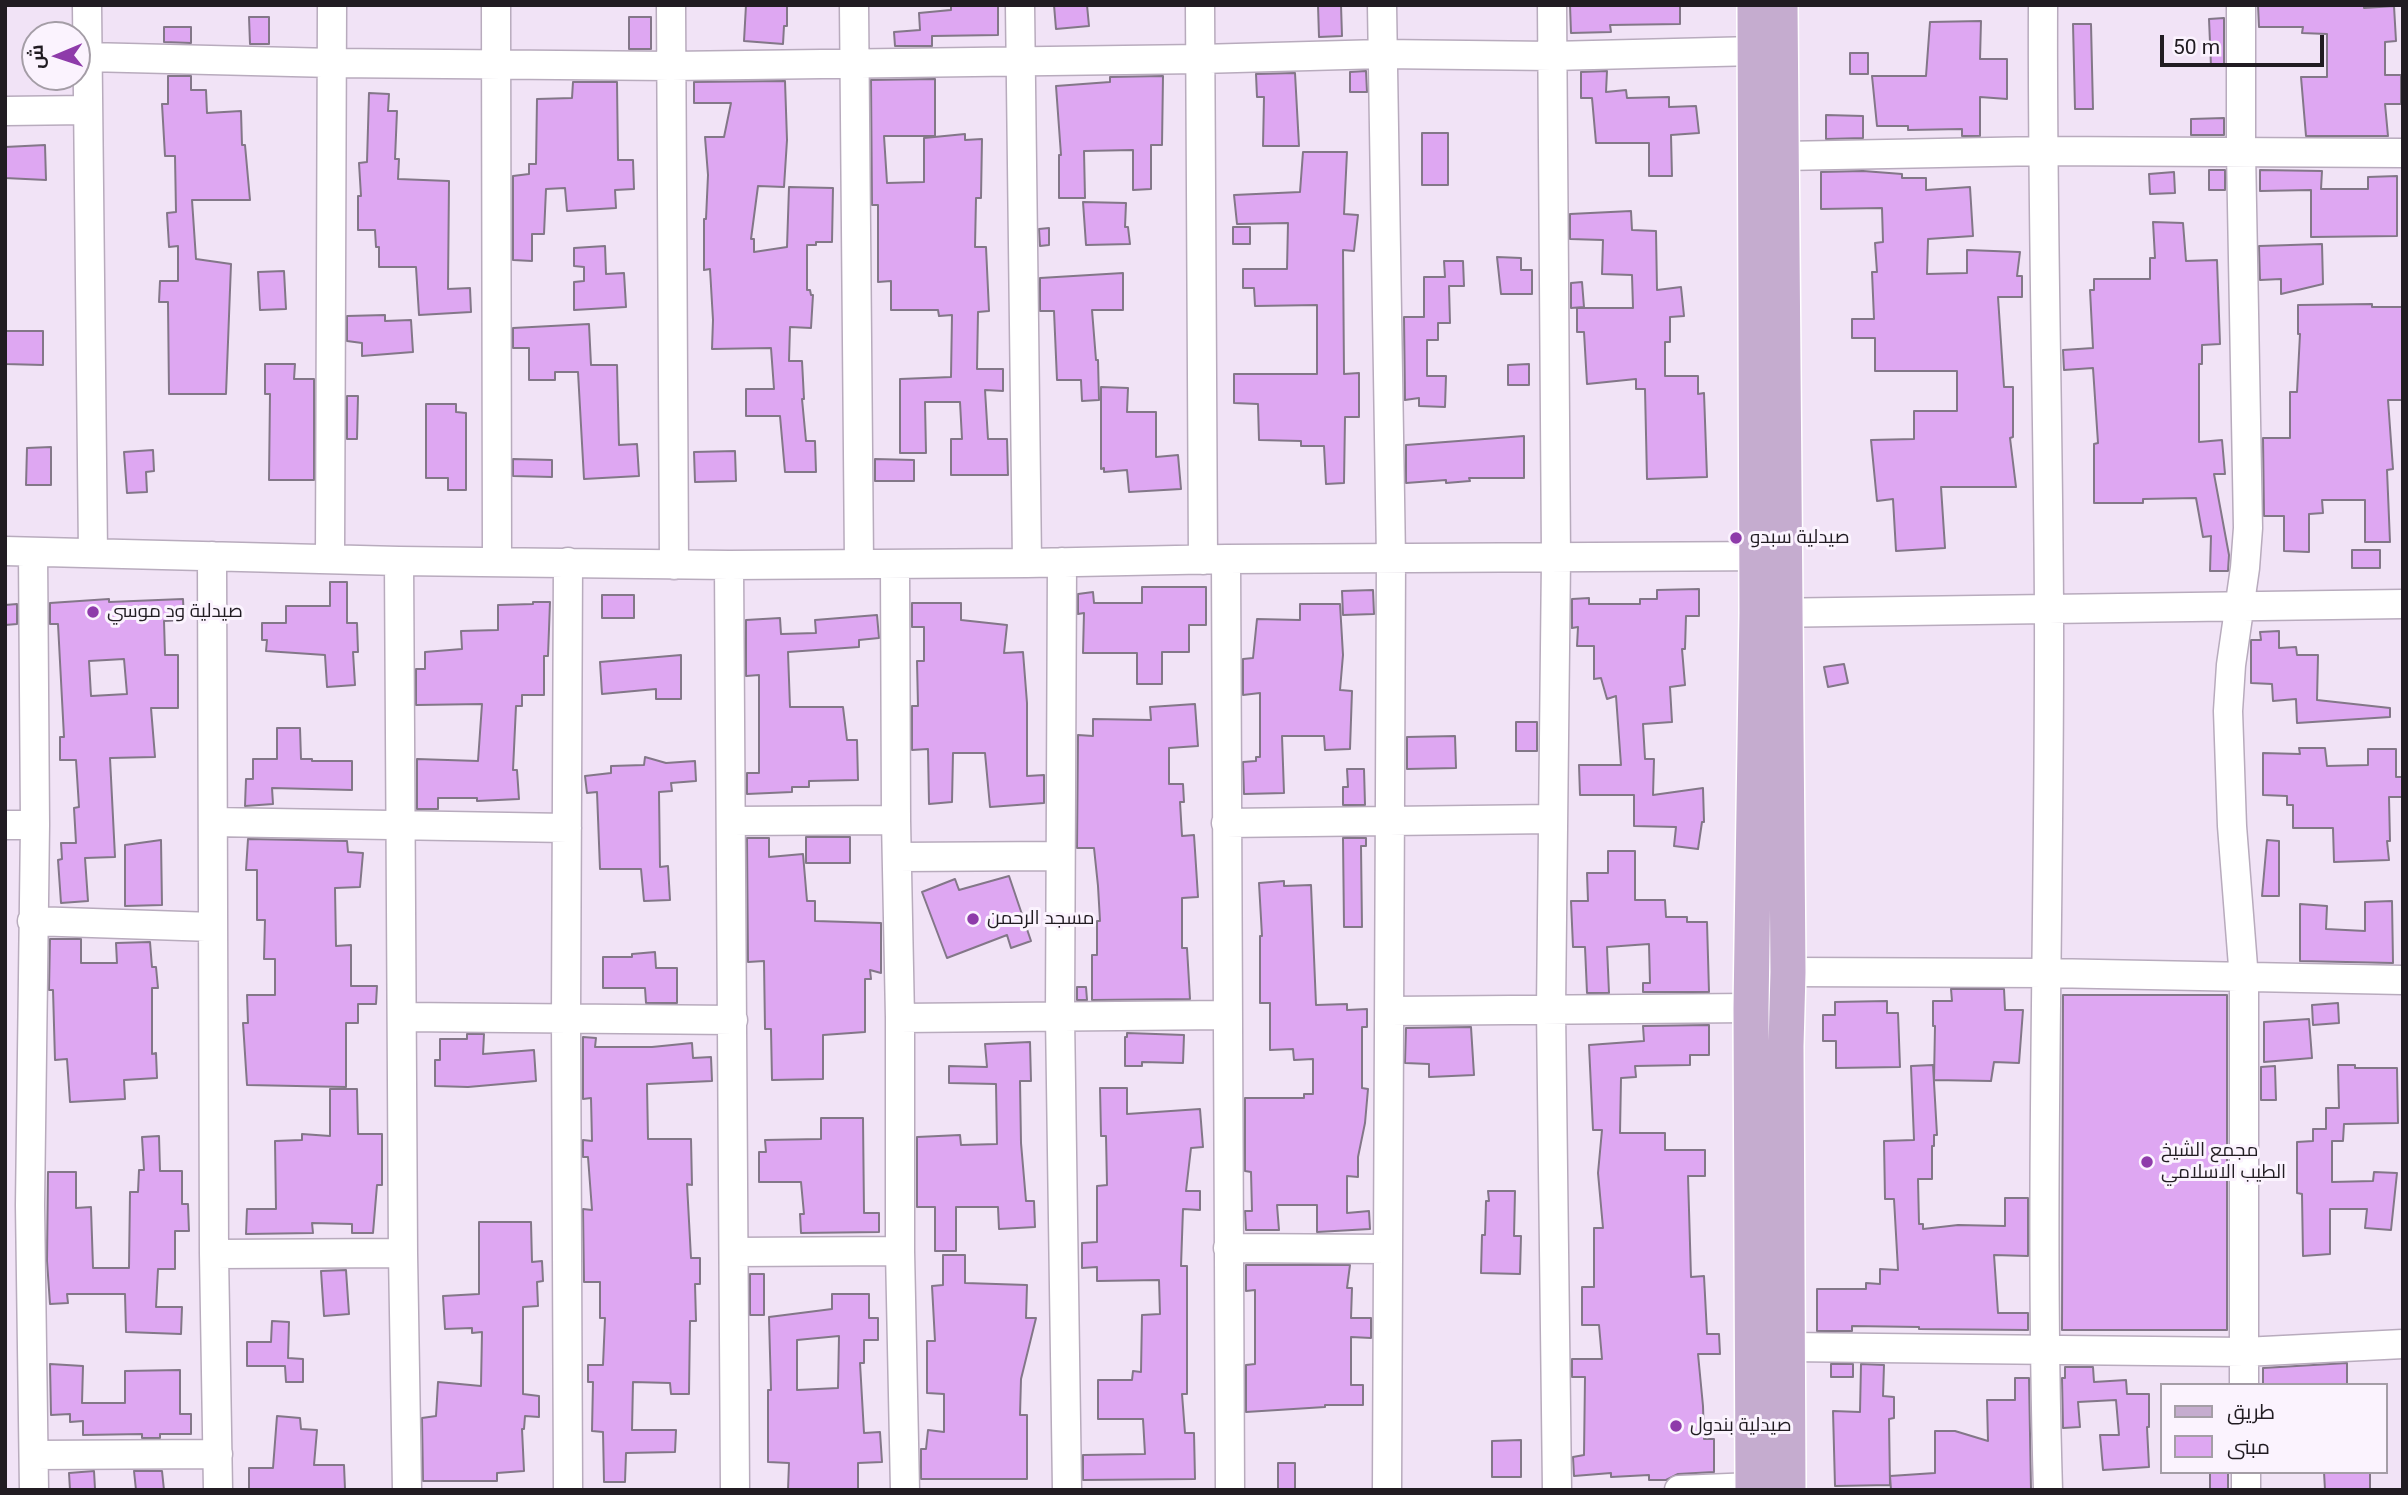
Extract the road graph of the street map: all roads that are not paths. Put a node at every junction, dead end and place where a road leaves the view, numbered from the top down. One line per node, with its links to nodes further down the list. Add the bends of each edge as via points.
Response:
1 (332, 5): 19 (street)
2 (496, 5): 20 (street)
3 (671, 5): 22 (street)
4 (854, 5): 21 (street)
5 (1020, 5): 18 (street)
6 (1200, 5): 17 (street)
7 (1382, 5): 14 (street)
8 (1552, 5): 15 (street)
9 (1755, 5): 13 (main road)
10 (1780, 5): 29 (main road)
11 (2043, 5): 26 (street)
12 (2241, 5): 27 (street)
13 (1756, 51): 15 (street); 34 (main road)
14 (1382, 54): 15 (street); 17 (street); 38 (street)
15 (1552, 56): 36 (street)
16 (91, 57): 19 (street)
17 (1200, 59): 18 (street); 37 (street)
18 (1019, 61): 21 (street); 43 (street)
19 (333, 63): 20 (street); 35 (street)
20 (496, 63): 22 (street); 40 (street)
21 (854, 64): 22 (street); 44 (street)
22 (671, 66): 46 (street)
23 (88, 91): 24 (street)
24 (88, 110): 25 (street); 32 (street)
25 (5, 111)
26 (2043, 151): 27 (street); 29 (street); 50 (street)
27 (2241, 151): 28 (street); 48 (street, via 2248,528)
28 (2403, 153)
29 (1783, 156): 34 (main road)
30 (5, 551): 31 (street)
31 (33, 552): 32 (street); 59 (street)
32 (93, 553): 33 (street)
33 (212, 556): 35 (street); 56 (street)
34 (1770, 556): 36 (street); 51 (main road)
35 (330, 558): 39 (street)
36 (1556, 558): 38 (street); 52 (street)
37 (1215, 559): 38 (street); 42 (street); 57 (street)
38 (1391, 559): 54 (street)
39 (399, 561): 40 (street); 60 (street)
40 (498, 561): 41 (street)
41 (568, 562): 46 (street); 61 (street)
42 (1062, 562): 43 (street); 62 (street)
43 (1027, 563): 45 (street)
44 (859, 564): 45 (street); 47 (street)
45 (895, 564): 53 (street)
46 (674, 565): 47 (street)
47 (729, 565): 55 (street)
48 (2239, 604): 49 (street); 50 (street); 68 (street, via 2231,665 2229,760)
49 (2403, 604)
50 (2049, 609): 51 (street); 67 (street)
51 (1771, 613): 66 (main road); 70 (main road)
52 (1552, 818): 54 (street); 71 (street)
53 (896, 820): 55 (street); 63 (street)
54 (1388, 820): 57 (street); 72 (street)
55 (732, 821): 78 (street)
56 (213, 822): 60 (street); 65 (street)
57 (1226, 823): 73 (street)
58 (5, 825): 59 (street)
59 (34, 825): 64 (street)
60 (400, 825): 61 (street); 75 (street)
61 (567, 828): 76 (street)
62 (1060, 856): 63 (street); 74 (street)
63 (897, 857): 77 (street)
64 (32, 921): 65 (street); 79 (street)
65 (213, 927): 85 (street)
66 (1788, 972): 67 (street); 87 (main road)
67 (2047, 973): 68 (street); 88 (street)
68 (2244, 979): 69 (street); 89 (street)
69 (2403, 980)
70 (1751, 1008): 71 (street); 93 (main road)
71 (1551, 1009): 72 (street); 103 (street)
72 (1391, 1011): 81 (street)
73 (1227, 1015): 74 (street); 80 (street)
74 (1060, 1016): 77 (street); 100 (street)
75 (402, 1017): 76 (street); 84 (street)
76 (566, 1017): 78 (street); 97 (street)
77 (900, 1018): 82 (street)
78 (733, 1020): 83 (street)
79 (18, 1205): 92 (street)
80 (1228, 1248): 81 (street); 101 (street)
81 (1387, 1249): 102 (street)
82 (900, 1251): 83 (street); 99 (street)
83 (734, 1252): 98 (street)
84 (403, 1253): 85 (street); 96 (street)
85 (214, 1254): 91 (street)
86 (2403, 1344): 89 (street)
87 (1787, 1347): 88 (street); 105 (main road)
88 (2044, 1350): 89 (street); 106 (street)
89 (2244, 1352): 90 (street)
90 (2244, 1383)
91 (218, 1454): 92 (street); 95 (street)
92 (34, 1455): 94 (street)
93 (1753, 1488): 104 (street)
94 (34, 1490)
95 (218, 1490)
96 (407, 1490)
97 (568, 1490)
98 (735, 1490)
99 (905, 1490)
100 (1067, 1490)
101 (1230, 1490)
102 (1387, 1490)
103 (1557, 1490)
104 (1679, 1490)
105 (1787, 1490)
106 (2048, 1490)

